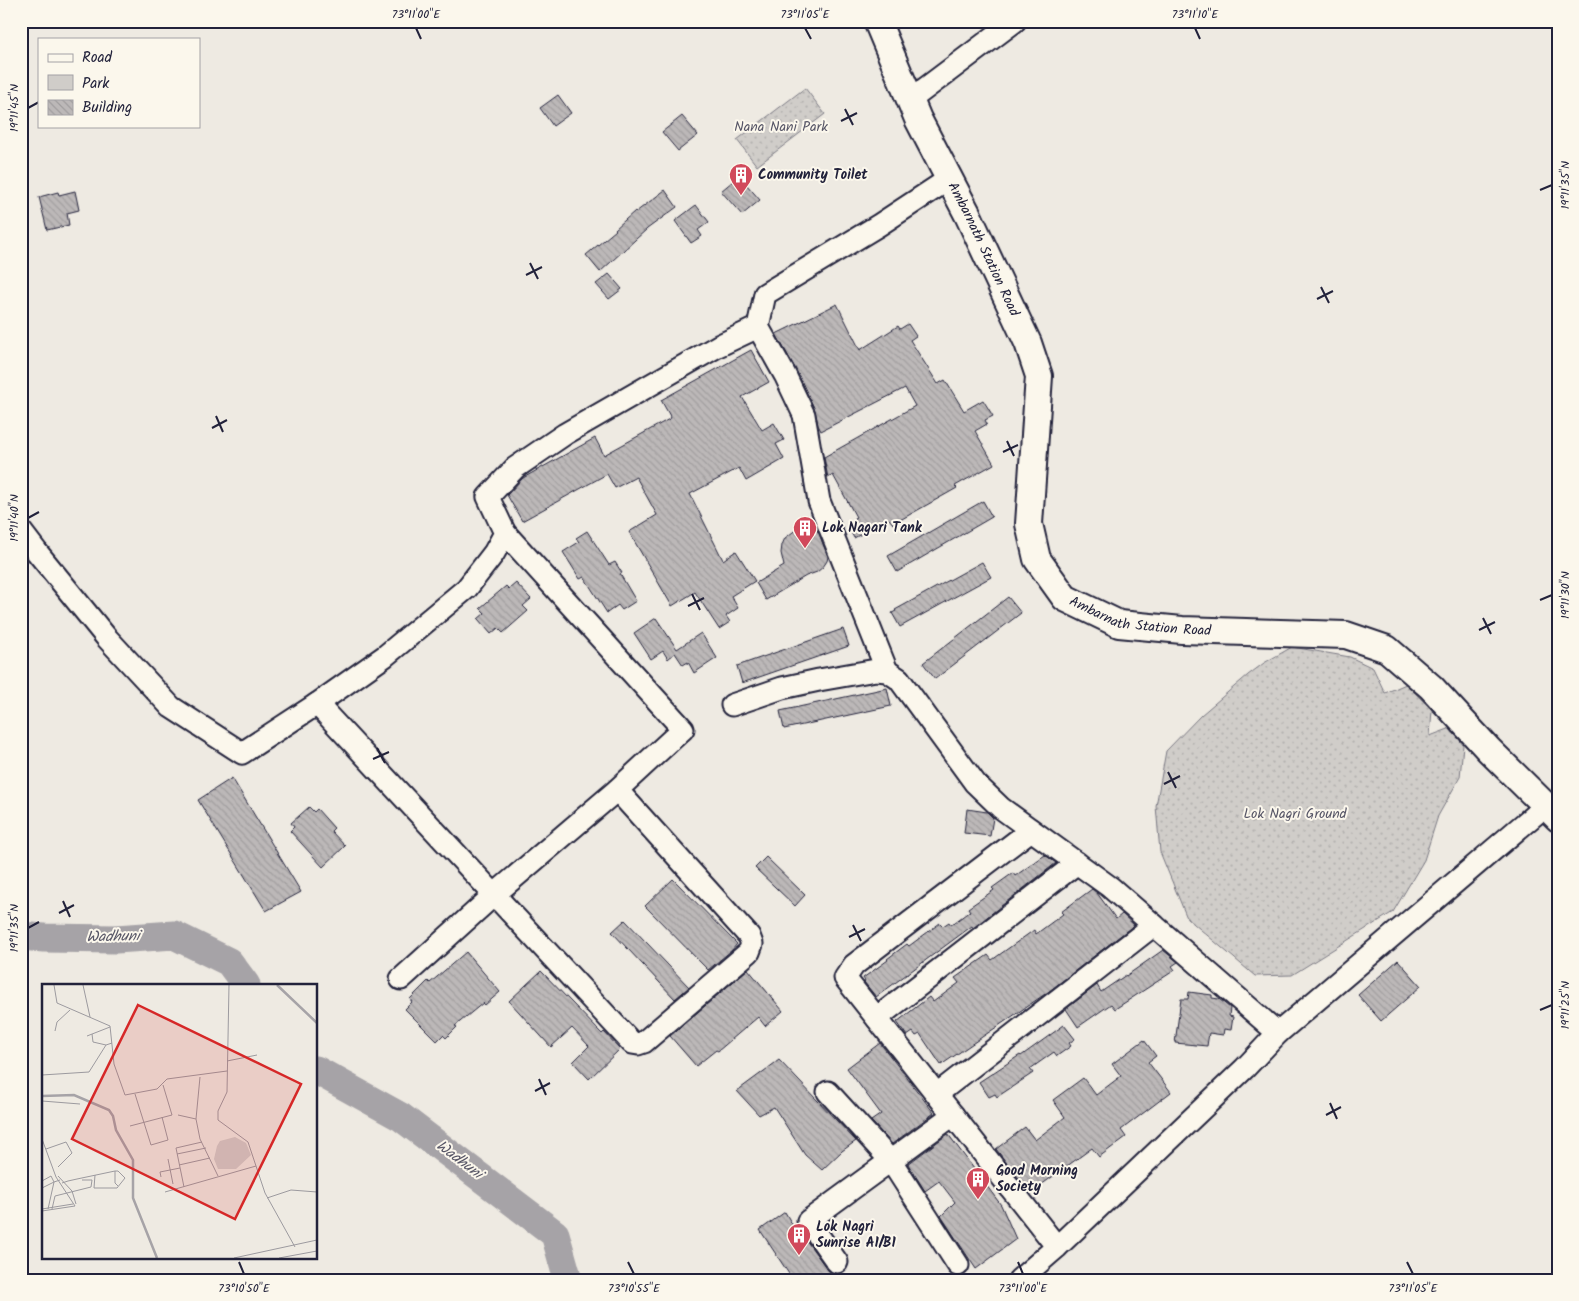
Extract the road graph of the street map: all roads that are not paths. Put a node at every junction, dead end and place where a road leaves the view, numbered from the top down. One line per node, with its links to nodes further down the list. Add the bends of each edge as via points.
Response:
1 (877, 21): 3 (main road, Ambarnath Station Road)
2 (1015, 21): 3 (street)
3 (910, 100): 4 (main road, Ambarnath Station Road)
4 (949, 178): 5 (street, via 765,294); 12 (main road, Ambarnath Station Road, via 1028,343 1039,376 1030,524 1037,559 1065,598 1119,624 1191,630 1346,635 1386,649 1432,687)
5 (758, 327): 7 (street, via 718,346 565,434 514,468 488,497); 8 (street, via 804,414 819,501)
6 (21, 531): 9 (street, via 106,637 170,707 242,753)
7 (505, 534): 9 (street, via 467,588 385,656); 11 (street, via 683,729)
8 (887, 671): 10 (street, via 876,670 782,688); 13 (street, via 899,679 974,783)
9 (317, 704): 15 (street)
10 (732, 705)
11 (617, 790): 15 (street); 15 (street, via 749,936 752,944 749,952 644,1042 632,1043)
12 (1551, 812): 19 (street)
13 (1031, 830): 14 (street); 18 (street, via 854,965 845,978)
14 (1077, 863): 16 (street); 18 (street)
15 (495, 894): 17 (street)
16 (1154, 925): 19 (street); 21 (street)
17 (401, 979)
18 (877, 1018): 21 (street)
19 (1278, 1033): 24 (street)
20 (828, 1092): 23 (street)
21 (936, 1094): 22 (street)
22 (953, 1115): 23 (street); 24 (street)
23 (891, 1161): 25 (street, via 808,1221); 26 (street)
24 (1057, 1247): 27 (street)
25 (837, 1262)
26 (958, 1265)
27 (1019, 1280)

